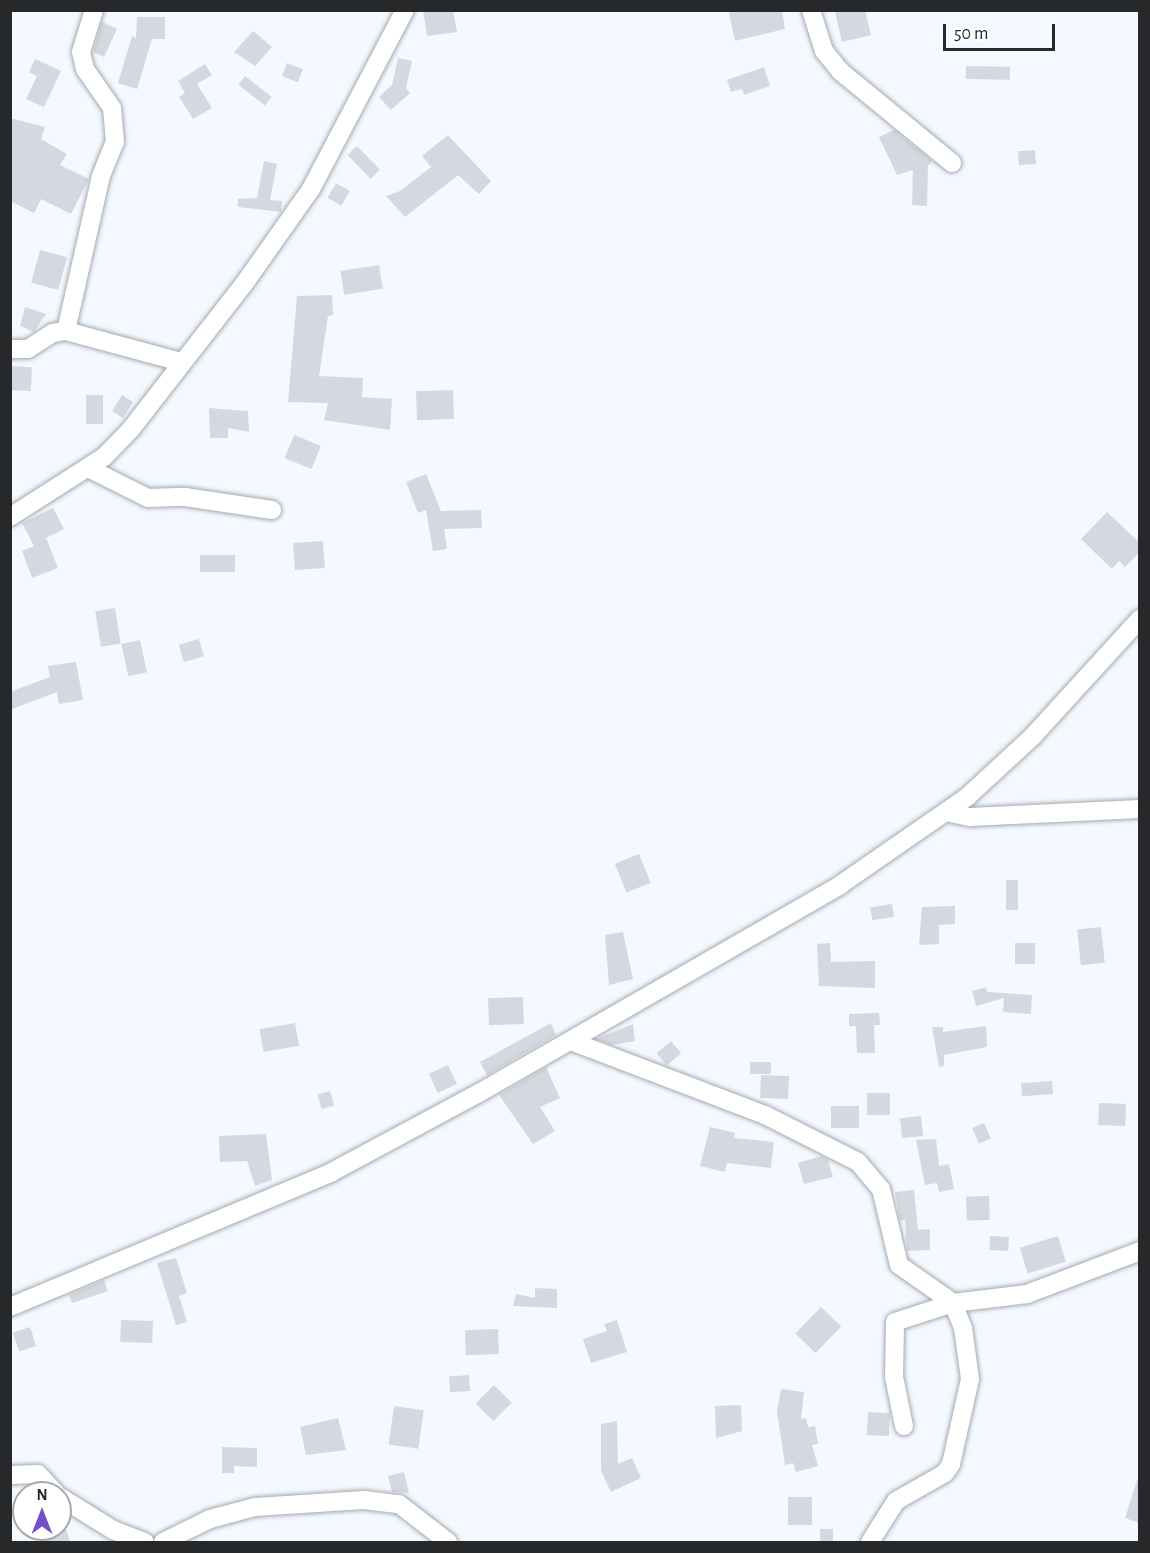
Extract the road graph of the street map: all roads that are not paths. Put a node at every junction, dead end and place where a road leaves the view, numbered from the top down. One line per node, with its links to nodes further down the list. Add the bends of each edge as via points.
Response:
1 (94, 10): 5 (street, via 81,52 85,69 112,108 115,142 101,176)
2 (405, 10): 7 (street, via 311,189 244,284)
3 (811, 10): 4 (street, via 824,51 840,71)
4 (952, 163)
5 (66, 331): 6 (street, via 53,333 28,349); 7 (street)
6 (10, 349)
7 (181, 362): 8 (street, via 131,429)
8 (88, 468): 9 (street, via 148,498 185,497); 10 (street)
9 (273, 510)
10 (10, 517)
11 (1140, 619): 13 (street, via 1033,736)
12 (1140, 809): 13 (street, via 970,817)
13 (946, 812): 14 (street, via 840,885)
14 (571, 1041): 16 (street, via 765,1115 858,1162 880,1189 899,1265); 17 (street, via 332,1172)
15 (1140, 1251): 16 (street, via 1027,1294)
16 (953, 1303): 18 (street, via 895,1322 894,1377); 25 (street, via 963,1328 970,1379 951,1464 945,1473 896,1501)
17 (10, 1307)
18 (904, 1426)
19 (10, 1474): 20 (street, via 38,1474)
20 (45, 1481)
21 (72, 1504): 22 (street, via 113,1530)
22 (145, 1542)
23 (163, 1542): 24 (street, via 210,1519 255,1507 387,1500)
24 (448, 1542)
25 (870, 1542)

